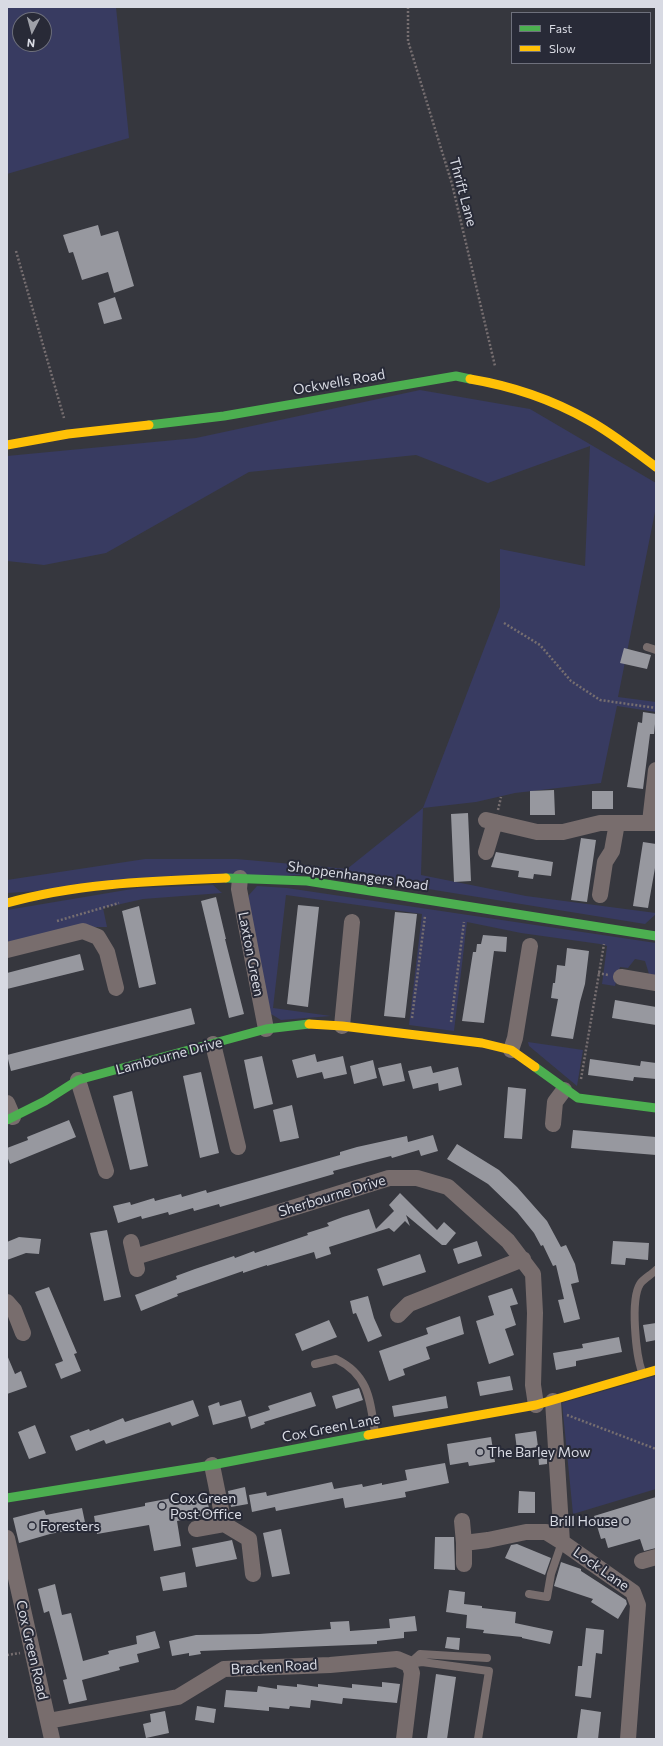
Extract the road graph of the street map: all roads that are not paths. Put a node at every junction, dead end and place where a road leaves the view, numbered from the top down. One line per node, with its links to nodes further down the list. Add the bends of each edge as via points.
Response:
1 (7, 446): 2 (street, Ockwells Road, via 68,434 224,416 456,376 500,384 538,396 589,420)
2 (656, 467)
3 (647, 647): 4 (lane)
4 (656, 650)
5 (656, 770): 7 (street)
6 (617, 823): 7 (street); 8 (street, via 600,823 563,832 537,832 490,821); 10 (street, via 612,851 605,862)
7 (653, 823)
8 (486, 852)
9 (240, 878): 11 (street, Shoppenhangers Road, via 138,881 32,896); 13 (street, Shoppenhangers Road, via 307,881); 20 (street, Laxton Green, via 239,889)
10 (600, 895)
11 (7, 903)
12 (352, 922): 19 (street)
13 (656, 936)
14 (530, 946): 22 (street, via 516,1038)
15 (7, 950): 18 (street, via 83,931 98,937 107,952)
16 (621, 977): 17 (street, via 638,973)
17 (656, 983)
18 (116, 988)
19 (342, 1026): 20 (street, Lambourne Drive, via 306,1024); 22 (street, Lambourne Drive, via 482,1043)
20 (266, 1029): 21 (street, Lambourne Drive)
21 (214, 1044): 23 (street, Lambourne Drive); 28 (street)
22 (511, 1050): 24 (street, Lambourne Drive)
23 (78, 1080): 26 (street, Lambourne Drive, via 45,1101); 29 (street, via 94,1153)
24 (571, 1094): 25 (street); 27 (street, via 555,1102)
25 (656, 1108)
26 (9, 1114)
27 (553, 1124)
28 (238, 1147)
29 (106, 1171)
30 (135, 1256): 31 (street, Sherbourne Drive, via 389,1178 417,1178 448,1187 508,1241)
31 (523, 1259): 34 (street, via 409,1304); 40 (street, Sherbourne Drive, via 533,1274 533,1385)
32 (656, 1270): 38 (lane, via 640,1283 634,1312 638,1361)
33 (7, 1302): 35 (street, via 14,1310)
34 (398, 1314)
35 (23, 1333)
36 (315, 1364): 41 (lane, via 336,1359 348,1365 364,1382 370,1399)
37 (656, 1370): 38 (street, Cox Green Lane)
38 (643, 1374): 39 (street, Cox Green Lane)
39 (553, 1401): 40 (street, Cox Green Lane); 47 (street, Lock Lane)
40 (536, 1406): 41 (street, Cox Green Lane)
41 (376, 1434): 42 (street, Cox Green Lane)
42 (212, 1465): 43 (street, Cox Green Lane); 45 (street)
43 (7, 1498)
44 (462, 1521): 48 (street)
45 (224, 1524): 46 (street); 51 (street, via 249,1540)
46 (196, 1530)
47 (562, 1542): 48 (street, via 546,1532 526,1532); 52 (lane, via 551,1574 547,1597); 59 (street, Lock Lane, via 633,1592 638,1606)
48 (464, 1543): 50 (street)
49 (8, 1547): 55 (street, Cox Green Road)
50 (464, 1564)
51 (253, 1574)
52 (529, 1594)
53 (487, 1658): 54 (lane, via 420,1654)
54 (410, 1664): 55 (street, Bracken Road, via 397,1659 330,1665 224,1669 178,1696); 57 (street, via 412,1672); 58 (lane, via 422,1662 489,1671)
55 (48, 1721): 56 (street, Cox Green Road)
56 (52, 1739)
57 (404, 1739)
58 (478, 1739)
59 (628, 1739)

